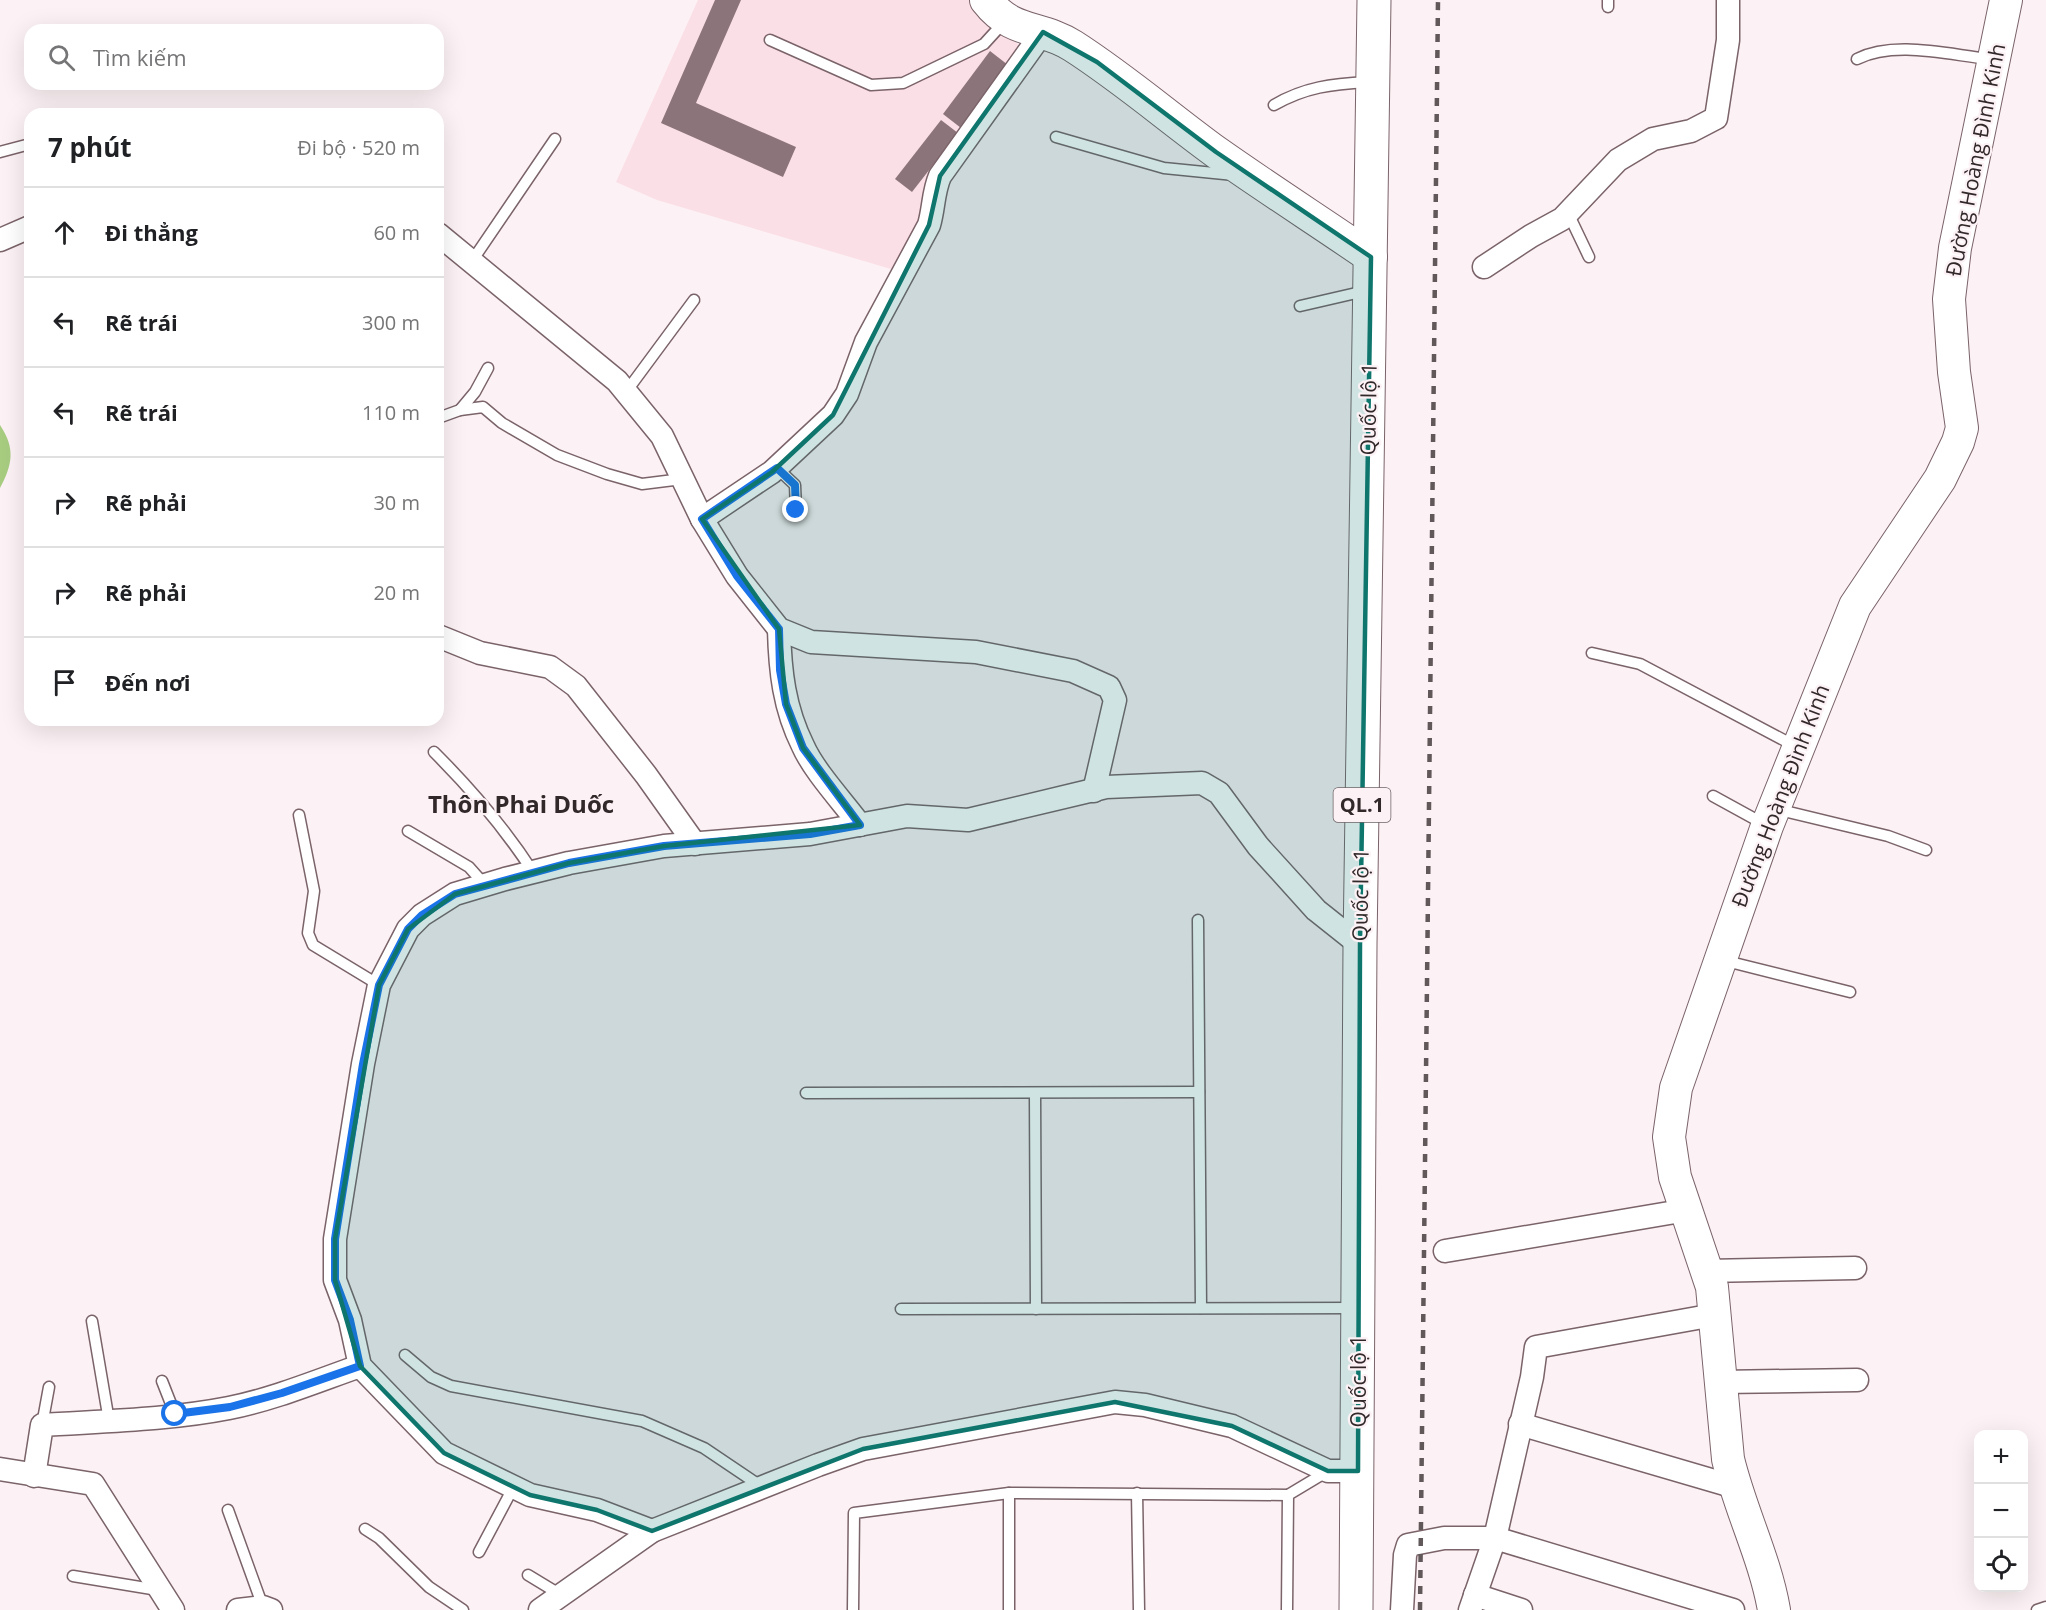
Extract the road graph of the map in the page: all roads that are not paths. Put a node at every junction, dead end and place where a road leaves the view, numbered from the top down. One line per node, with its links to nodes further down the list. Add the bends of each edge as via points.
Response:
1 (1374, 0): 9 (highway, Quốc lộ 1 / QL.1)
2 (1728, 0): 16 (street, via 1728,40 1716,118 1691,131 1653,139 1618,160)
3 (2006, 0): 8 (street, Đường Hoàng Đình Kinh)
4 (996, 10): 5 (street); 6 (lane, via 984,44 903,83 871,85)
5 (1043, 32): 15 (street, via 1097,62); 31 (street, via 940,176 929,225 866,342 847,394 821,428)
6 (770, 40)
7 (1857, 59): 8 (lane, via 1870,52 1889,50)
8 (1995, 60): 38 (street, Đường Hoàng Đình Kinh, via 1955,248 1949,299 1962,428 1959,442 1940,479 1855,606)
9 (1375, 82): 10 (lane, via 1313,87 1295,92); 20 (highway, Quốc lộ 1 / QL.1)
10 (1274, 105)
11 (1056, 137): 15 (lane, via 1164,168)
12 (555, 139): 22 (lane)
13 (24, 146): 14 (lane)
14 (0, 152)
15 (1247, 173): 20 (street)
16 (1568, 213): 21 (lane); 23 (street)
17 (24, 230): 19 (street)
18 (444, 239): 22 (street)
19 (2, 240)
20 (1371, 257): 24 (highway, Quốc lộ 1 / QL.1)
21 (1589, 257)
22 (472, 261): 28 (street)
23 (1485, 267)
24 (1371, 289): 26 (lane); 51 (highway, Quốc lộ 1 / QL.1)
25 (694, 300): 28 (lane)
26 (1300, 306)
27 (488, 368): 29 (lane)
28 (626, 392): 32 (street, via 662,436)
29 (460, 410): 30 (lane); 32 (lane, via 483,407 502,423 557,455 607,474 642,484)
30 (444, 416)
31 (777, 468): 33 (lane, via 795,485); 34 (street)
32 (682, 479): 34 (street)
33 (796, 510)
34 (702, 519): 35 (street, via 737,576)
35 (779, 629): 40 (street, via 811,642 976,652 1073,671 1109,687 1115,700); 44 (street, via 786,704 803,748)
36 (444, 638): 46 (street, via 480,653 550,667 576,686)
37 (1592, 653): 38 (lane, via 1647,668)
38 (1798, 748): 43 (street, Đường Hoàng Đình Kinh)
39 (434, 752): 48 (lane, via 473,791)
40 (1094, 790): 44 (street, via 968,820 907,816); 51 (street, via 1202,783 1219,793 1258,846 1316,910)
41 (1713, 796): 43 (lane)
42 (299, 815): 53 (lane, via 314,891 308,933 313,945)
43 (1770, 817): 47 (lane, via 1888,836); 52 (street, Đường Hoàng Đình Kinh)
44 (860, 825): 46 (street, via 810,834)
45 (408, 831): 49 (lane, via 469,867)
46 (695, 844): 48 (street, via 664,846)
47 (1926, 850)
48 (533, 872): 49 (street)
49 (485, 885): 53 (street, via 455,894 422,915 408,929)
50 (1198, 920): 55 (lane)
51 (1360, 945): 63 (highway, Quốc lộ 1 / QL.1)
52 (1721, 960): 54 (lane); 58 (street, Đường Hoàng Đình Kinh, via 1676,1088 1671,1115 1671,1154)
53 (379, 985): 69 (street, via 335,1239 335,1280 350,1320)
54 (1850, 992)
55 (1199, 1092): 57 (lane); 62 (lane)
56 (806, 1093): 57 (lane)
57 (1035, 1093): 65 (lane)
58 (1687, 1210): 59 (street); 61 (street, Đường Hoàng Đình Kinh)
59 (1445, 1251)
60 (1855, 1268): 61 (street)
61 (1707, 1271): 66 (street, Đường Hoàng Đình Kinh)
62 (1201, 1308): 63 (lane); 65 (lane)
63 (1359, 1308): 79 (highway, Quốc lộ 1 / QL.1)
64 (901, 1309): 65 (lane)
65 (1036, 1309)
66 (1714, 1315): 72 (street, Đường Hoàng Đình Kinh); 76 (street, via 1536,1347)
67 (92, 1321): 75 (lane)
68 (405, 1355): 81 (lane, via 431,1377 452,1386 642,1421 704,1448)
69 (360, 1366): 74 (street, via 230,1407); 83 (street, via 444,1453)
70 (1857, 1380): 72 (street)
71 (162, 1381): 74 (lane)
72 (1720, 1382): 82 (street, Đường Hoàng Đình Kinh)
73 (49, 1387): 77 (lane)
74 (175, 1414): 75 (street)
75 (109, 1421): 77 (street)
76 (1520, 1424): 82 (street); 90 (street)
77 (42, 1425): 80 (street)
78 (0, 1468): 80 (street)
79 (1343, 1471): 81 (street, via 1232,1426 1116,1402 863,1449); 86 (lane); 108 (highway, Quốc lộ 1 / QL.1)
80 (34, 1476): 94 (street, via 93,1484)
81 (762, 1487): 89 (street)
82 (1735, 1487): 112 (street, Đường Hoàng Đình Kinh, via 1771,1589)
83 (513, 1488): 89 (street, via 597,1510); 91 (lane)
84 (1009, 1493): 85 (lane); 104 (lane, via 854,1513); 105 (lane)
85 (1137, 1493): 86 (lane); 106 (lane)
86 (1288, 1495): 107 (lane)
87 (228, 1510): 99 (lane)
88 (365, 1529): 102 (lane, via 429,1587)
89 (652, 1531): 95 (street)
90 (1495, 1538): 96 (street); 97 (street); 109 (street, via 1444,1538 1408,1545)
91 (479, 1552)
92 (528, 1575): 95 (lane)
93 (73, 1576): 94 (lane)
94 (159, 1591): 100 (street)
95 (561, 1595): 103 (street)
96 (1668, 1601): 111 (street)
97 (1473, 1603): 110 (street)
98 (2046, 1608): 113 (lane)
99 (267, 1609): 101 (street)
100 (173, 1610)
101 (238, 1610)
102 (463, 1610)
103 (540, 1610)
104 (853, 1610)
105 (1009, 1610)
106 (1139, 1610)
107 (1287, 1610)
108 (1356, 1610)
109 (1402, 1610)
110 (1521, 1610)
111 (1733, 1610)
112 (1774, 1610)
113 (2037, 1610)

